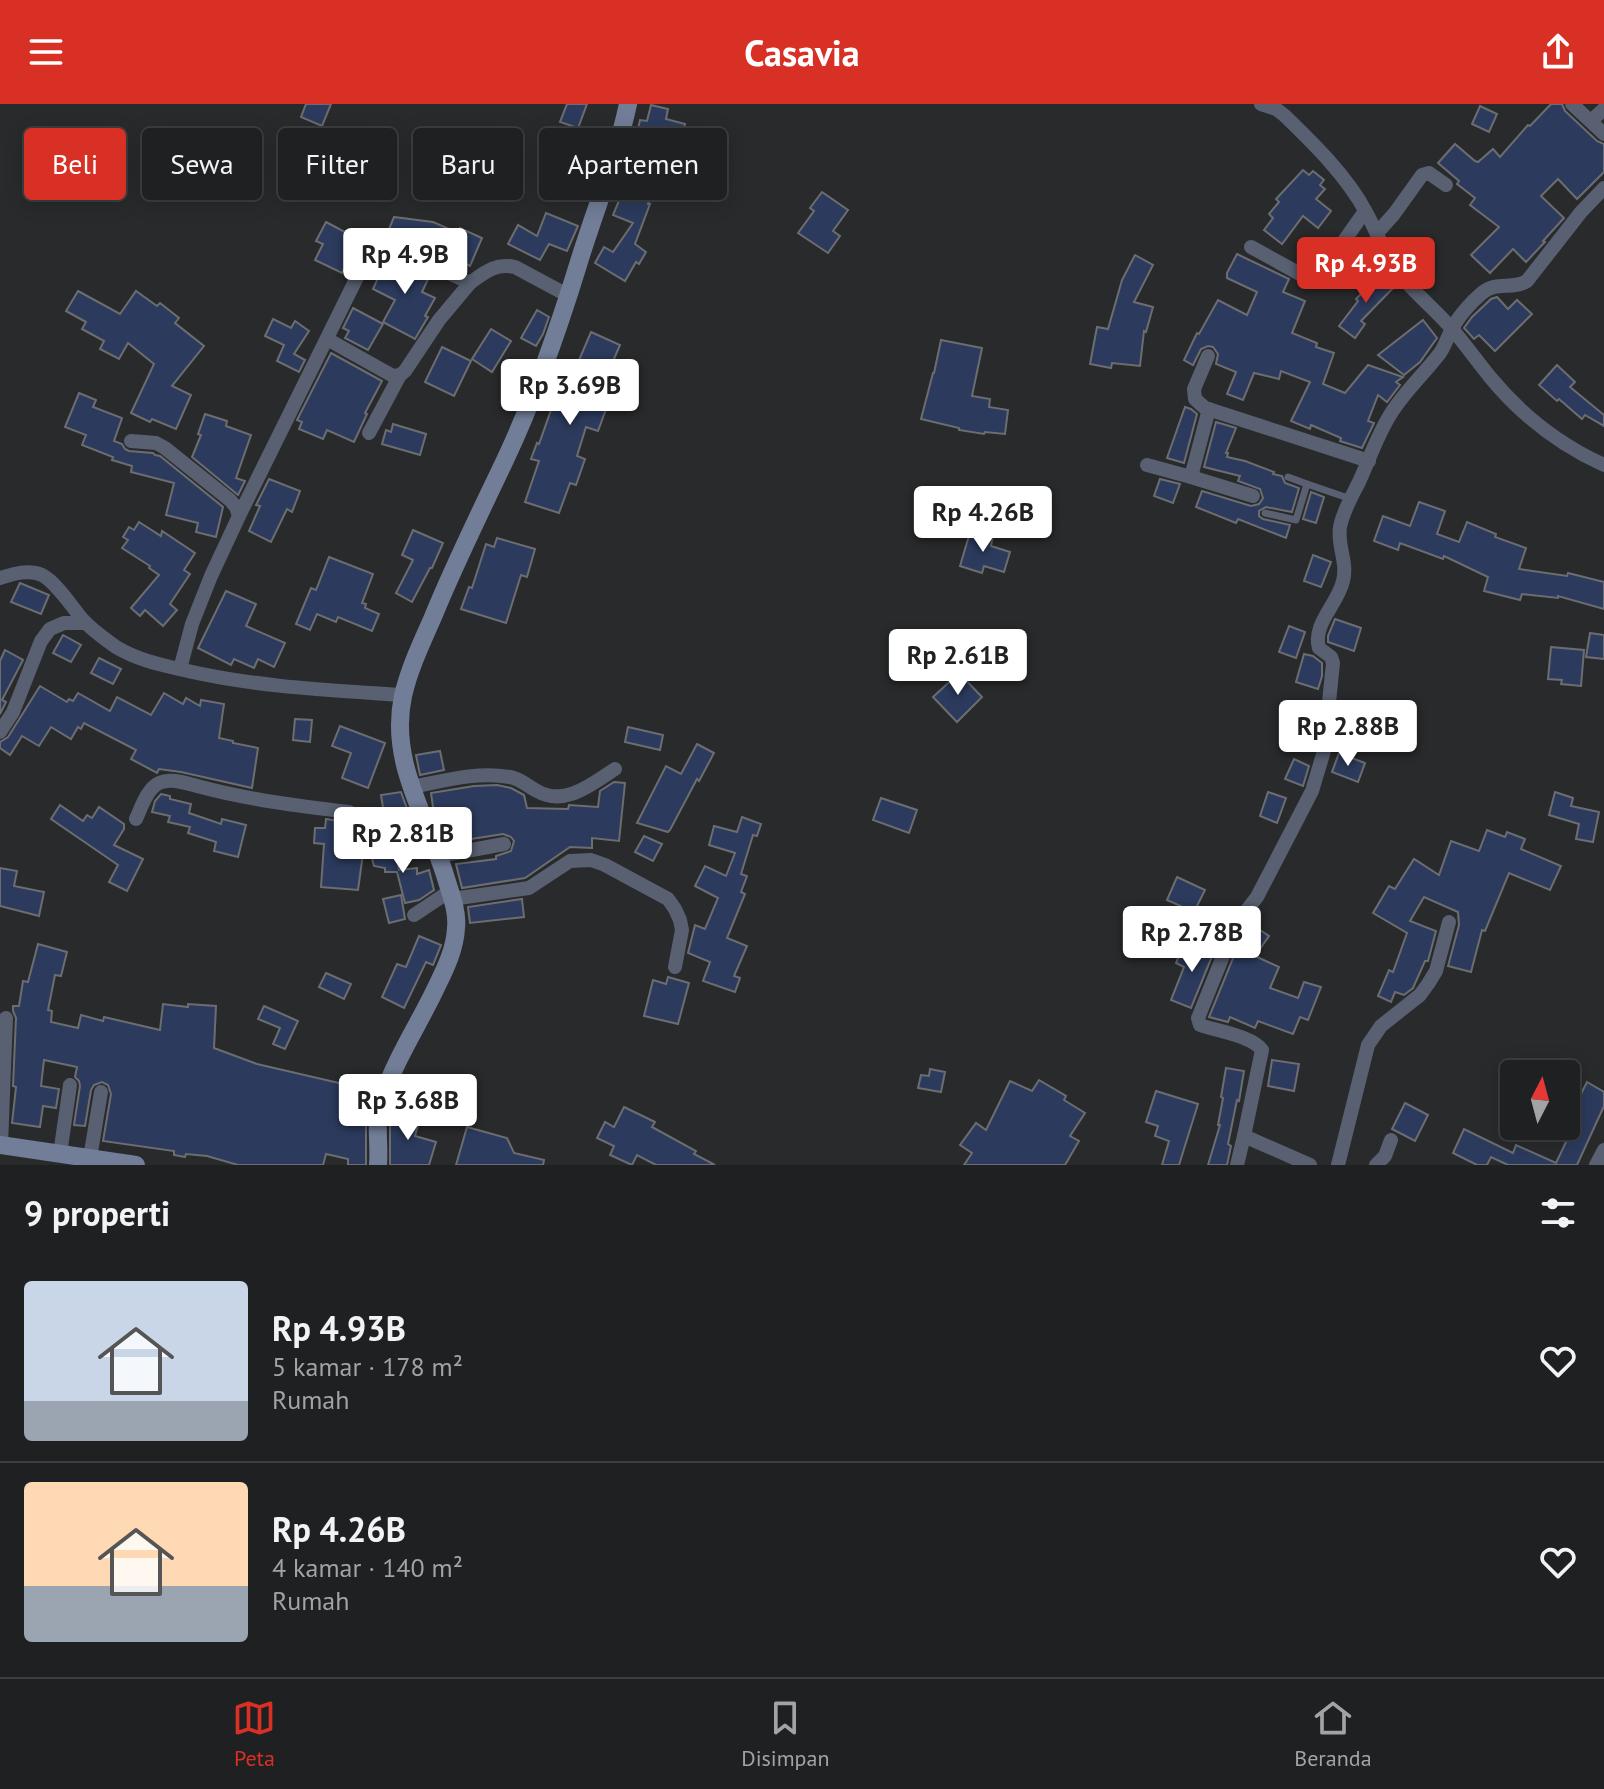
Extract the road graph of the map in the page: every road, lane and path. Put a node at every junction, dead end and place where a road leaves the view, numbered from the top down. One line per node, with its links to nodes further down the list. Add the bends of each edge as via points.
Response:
1 (628, 104): 13 (street)
2 (1261, 104): 9 (street, via 1276,109 1307,137)
3 (1572, 104): 5 (street)
4 (1604, 109): 5 (street)
5 (1591, 121): 6 (street)
6 (1604, 134)
7 (1446, 185): 10 (street, via 1429,173 1422,175)
8 (1604, 188): 14 (street, via 1527,281 1489,288)
9 (1365, 211): 10 (street); 11 (street, via 1315,276 1300,274)
10 (1377, 233): 14 (street, via 1397,270)
11 (1251, 247)
12 (470, 283): 13 (street, via 506,265); 15 (street, via 391,246 377,246); 17 (street)
13 (569, 296): 34 (street)
14 (1452, 329): 21 (street, via 1391,415); 23 (street, via 1533,422)
15 (327, 339): 17 (street); 30 (street)
16 (1208, 356): 18 (street, via 1194,389 1195,399)
17 (400, 375): 19 (street)
18 (1209, 409): 21 (street); 24 (street)
19 (369, 433)
20 (131, 441): 30 (street, via 165,448 230,500)
21 (1369, 461): 28 (street)
22 (1147, 465): 24 (street)
23 (1604, 465)
24 (1191, 477): 27 (street)
25 (1288, 477): 26 (lane)
26 (1307, 484): 28 (lane); 29 (lane, via 1296,520)
27 (1253, 496)
28 (1351, 499): 48 (street, via 1339,539 1344,581 1318,632 1319,648 1333,663 1327,729 1312,791 1268,878 1236,924 1198,1018 1200,1025 1262,1050)
29 (1265, 513)
30 (239, 516): 33 (street, via 192,624)
31 (0, 578): 32 (street, via 19,572 40,574)
32 (86, 623): 33 (street, via 138,658); 35 (street, via 50,629)
33 (180, 669): 34 (street, via 234,682)
34 (403, 695): 37 (street, via 400,747)
35 (0, 732)
36 (615, 769): 37 (street, via 561,797 513,777)
37 (412, 787): 40 (street)
38 (136, 819): 40 (street, via 156,784 177,781 239,797 349,812 387,842)
39 (504, 844): 40 (street)
40 (436, 847): 41 (street)
41 (451, 895): 42 (street); 44 (street, via 529,888 570,861 591,860 668,899 682,930); 55 (street, via 457,918 450,956 378,1111)
42 (414, 915)
43 (1449, 922): 58 (street, via 1428,984 1381,1026 1368,1045)
44 (675, 967)
45 (6, 1018): 50 (street)
46 (70, 1085): 52 (street)
47 (101, 1092): 53 (street)
48 (1244, 1136): 56 (street); 57 (street)
49 (1391, 1140): 59 (street)
50 (1, 1145): 52 (street)
51 (1604, 1150): 60 (street)
52 (60, 1154): 53 (street)
53 (90, 1158): 54 (street)
54 (127, 1164)
55 (378, 1165)
56 (1237, 1165)
57 (1310, 1165)
58 (1338, 1165)
59 (1376, 1165)
60 (1596, 1165)

